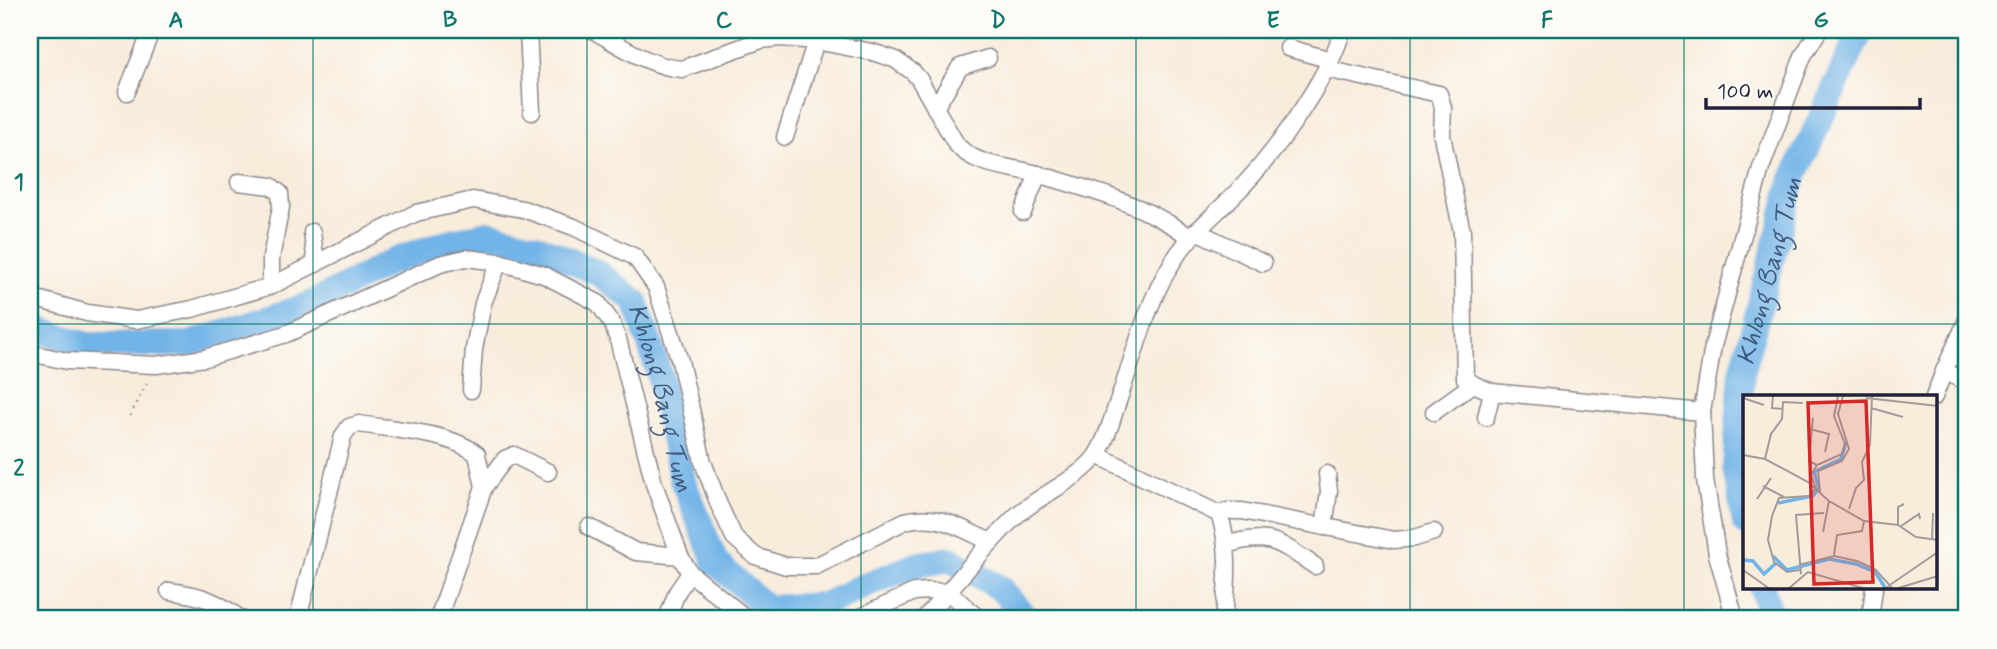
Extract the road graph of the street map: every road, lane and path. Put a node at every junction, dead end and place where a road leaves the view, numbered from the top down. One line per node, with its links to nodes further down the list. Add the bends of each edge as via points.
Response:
1 (150, 30): 10 (street)
2 (528, 30): 12 (street)
3 (592, 30): 6 (street, via 652,62 682,69 761,40)
4 (1342, 30): 9 (street)
5 (1819, 30): 34 (street, via 1803,56 1762,168 1713,346)
6 (816, 41): 11 (street, via 894,59 913,72); 13 (street)
7 (1288, 48): 9 (street)
8 (988, 58): 11 (street, via 960,67)
9 (1329, 64): 18 (street, via 1275,148); 29 (street, via 1439,94 1442,136 1462,232 1465,378)
10 (127, 92)
11 (935, 108): 14 (street, via 964,153)
12 (532, 112)
13 (785, 137)
14 (1038, 174): 16 (street); 18 (street, via 1137,206)
15 (239, 182): 22 (street, via 271,186 280,193)
16 (1023, 212)
17 (312, 232): 21 (street)
18 (1193, 234): 20 (street); 37 (street, via 1156,293)
19 (499, 261): 26 (street, via 466,258 440,264 286,334 205,358); 30 (street, via 474,349); 47 (street, via 574,289 598,303 612,323 654,484)
20 (1263, 263)
21 (316, 264): 22 (street); 46 (street, via 416,213 473,200 523,209 574,227 635,257 656,287 680,360 703,462 734,537 755,556 786,566 816,566 919,517 937,518)
22 (271, 286): 23 (street, via 136,320 87,313)
23 (30, 297)
24 (1967, 320): 27 (street)
25 (30, 353): 26 (street, via 67,361)
26 (156, 365): 35 (path)
27 (1944, 371): 28 (street); 32 (street)
28 (1967, 382)
29 (1473, 384): 31 (street); 33 (street)
30 (471, 390)
31 (1492, 392): 34 (street); 36 (street)
32 (1935, 395)
33 (1434, 412)
34 (1702, 412): 62 (street, via 1707,492 1717,554)
35 (131, 416)
36 (1486, 417)
37 (1097, 455): 41 (street); 46 (street, via 1016,516)
38 (548, 472): 40 (street, via 514,455 505,459)
39 (1327, 474): 43 (street)
40 (484, 486): 54 (street, via 477,454 467,446 359,424 349,427 342,436); 55 (street)
41 (1219, 514): 43 (street, via 1242,511); 45 (street)
42 (589, 527): 47 (street, via 636,552)
43 (1324, 527): 44 (street, via 1394,540)
44 (1434, 532)
45 (1226, 545): 48 (street, via 1264,538); 61 (street)
46 (988, 546): 50 (street)
47 (680, 556): 49 (street)
48 (1315, 566)
49 (690, 573): 56 (street); 57 (street)
50 (951, 589): 58 (street, via 914,592); 59 (street); 60 (street)
51 (1874, 590): 63 (street)
52 (169, 591): 53 (street, via 222,605)
53 (241, 619)
54 (298, 619)
55 (438, 619)
56 (667, 619)
57 (747, 619)
58 (856, 619)
59 (924, 619)
60 (979, 619)
61 (1224, 619)
62 (1735, 619)
63 (1870, 619)

